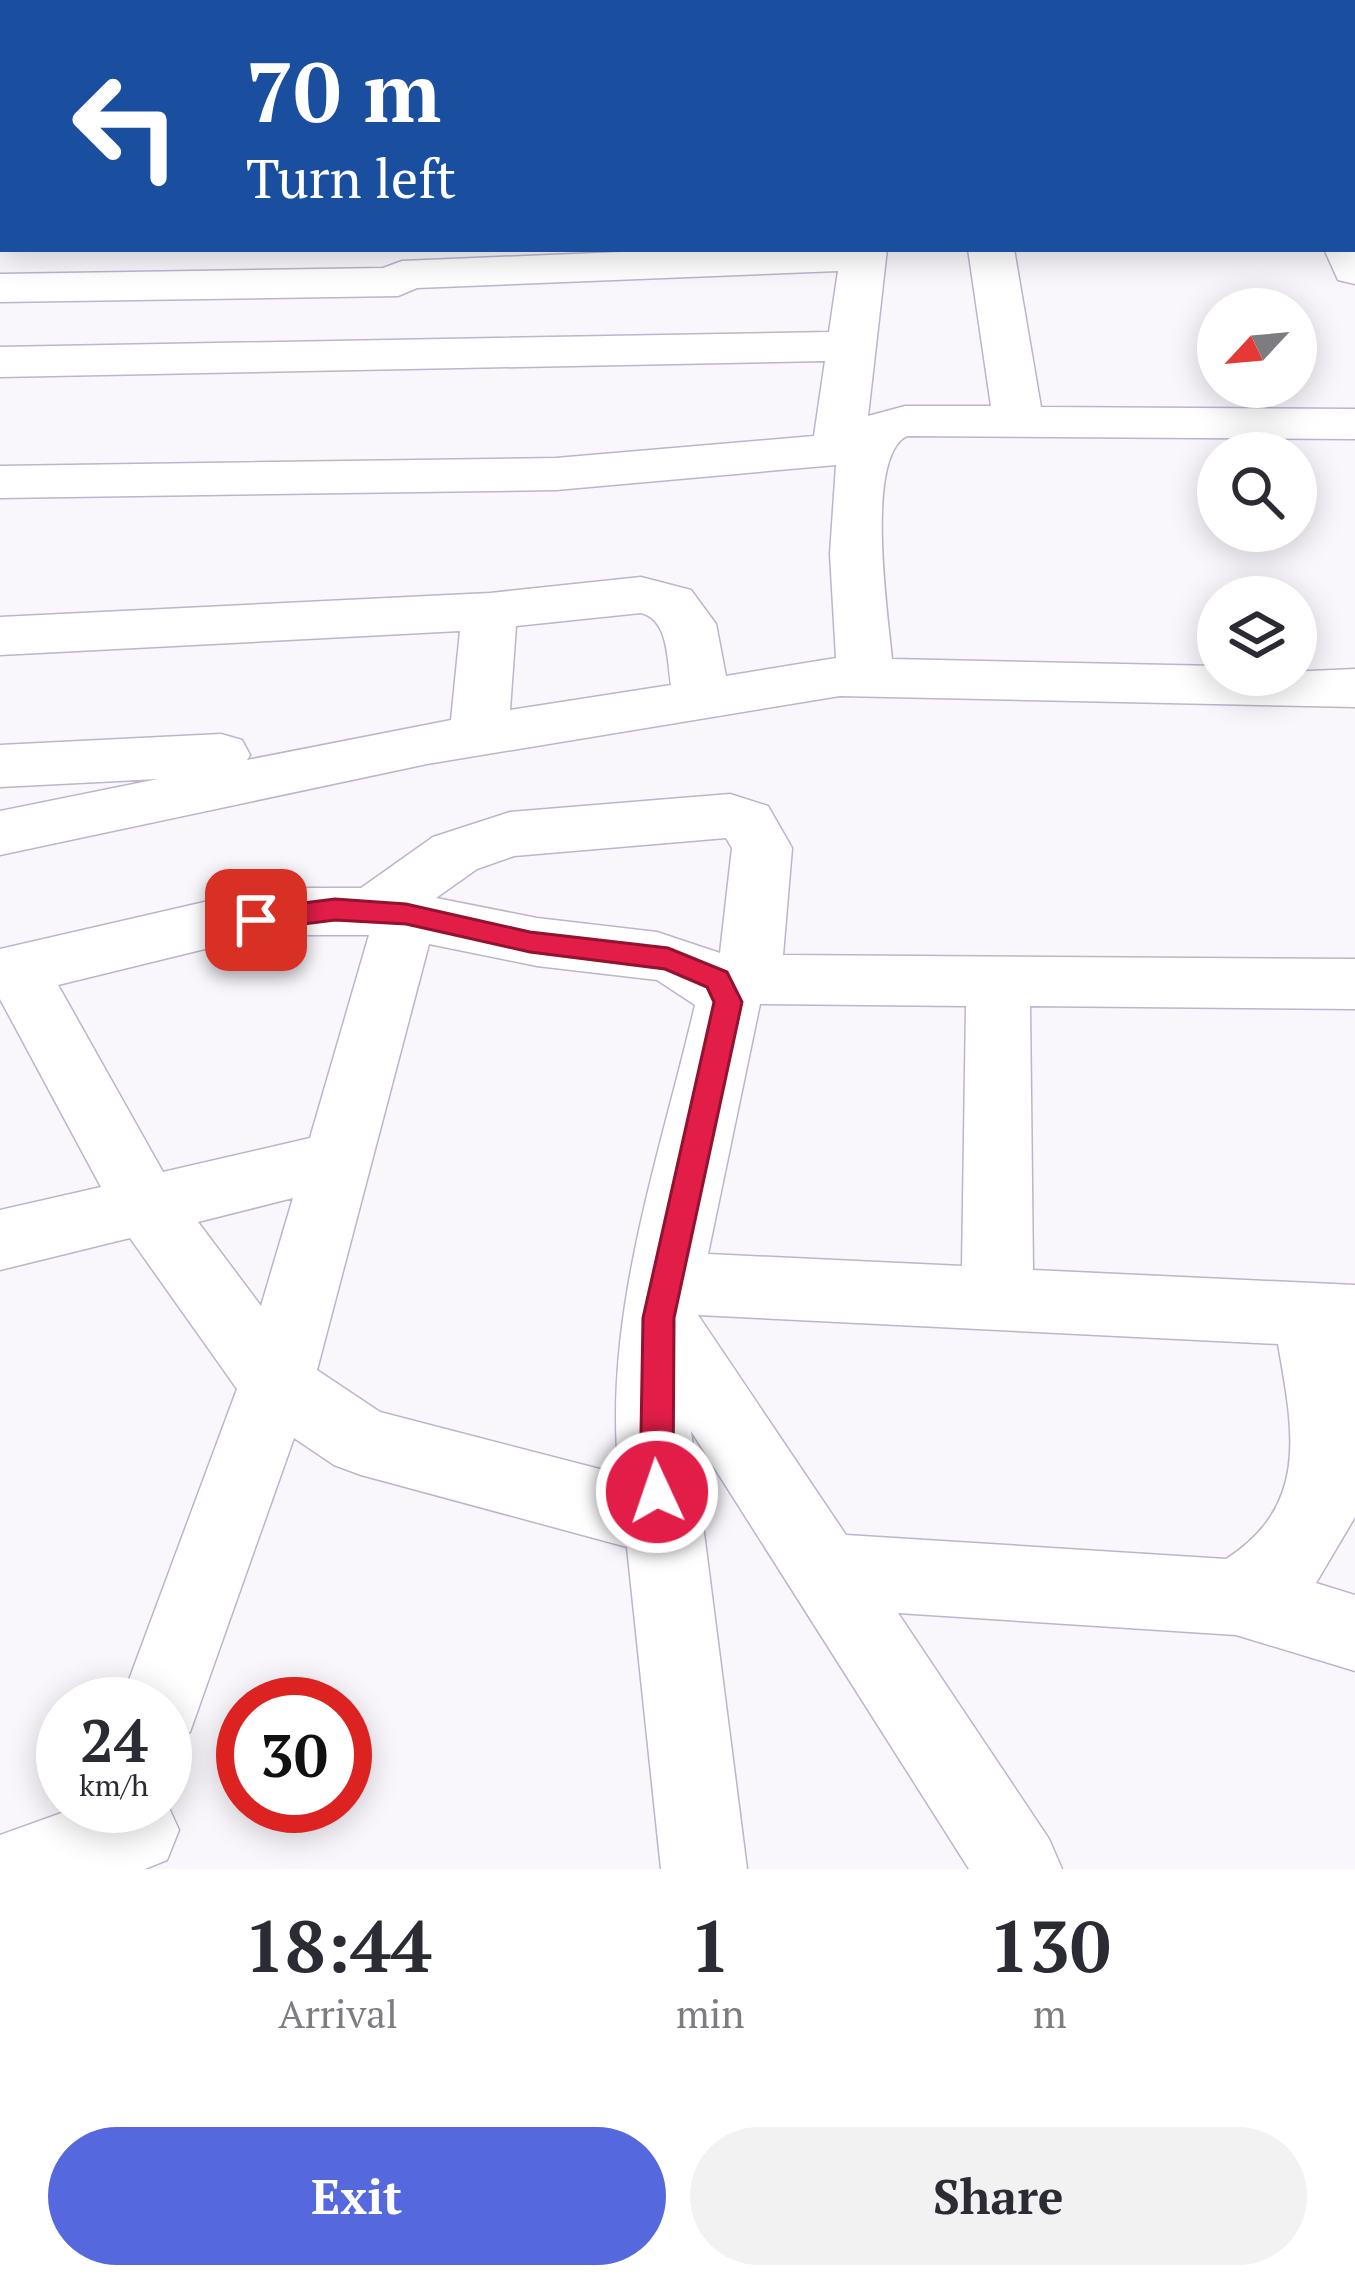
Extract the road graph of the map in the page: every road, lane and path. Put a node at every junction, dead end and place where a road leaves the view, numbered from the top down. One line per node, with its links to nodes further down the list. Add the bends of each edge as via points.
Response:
1 (864, 252): 3 (street); 5 (street)
2 (991, 252): 8 (street)
3 (406, 269): 4 (street); 6 (street)
4 (0, 287)
5 (850, 346): 6 (street); 10 (street)
6 (391, 354): 7 (street)
7 (0, 362)
8 (1018, 422): 9 (street); 10 (street, via 905,421)
9 (1355, 424)
10 (852, 449): 11 (street, via 556,473); 14 (street)
11 (0, 482)
12 (490, 610): 13 (street); 16 (street, via 641,595 672,604 688,624); 17 (street)
13 (0, 636)
14 (866, 680): 15 (street); 16 (street)
15 (1355, 688)
16 (702, 699): 17 (street)
17 (453, 740): 18 (street); 19 (street)
18 (0, 766)
19 (0, 833)
20 (389, 913): 21 (street, via 335,910 217,924); 22 (street, via 530,942 668,958); 22 (street, via 455,853 510,834 730,816 747,821 762,848); 25 (street)
21 (9, 972): 26 (street)
22 (733, 979): 23 (street); 29 (street)
23 (998, 981): 24 (street); 28 (street)
24 (1355, 983)
25 (339, 1159): 26 (street); 31 (street)
26 (147, 1207): 27 (street); 31 (street)
27 (0, 1240)
28 (997, 1299): 29 (street); 30 (street)
29 (663, 1300): 32 (street, via 653,1439); 33 (street)
30 (1332, 1315): 34 (street, via 1342,1494 1318,1546 1283,1577)
31 (276, 1384): 32 (street, via 361,1441); 36 (street)
32 (660, 1520): 39 (street)
33 (824, 1570): 34 (street); 40 (street)
34 (1236, 1597): 35 (street)
35 (1355, 1633)
36 (171, 1677)
37 (139, 1835): 38 (street)
38 (21, 1869)
39 (704, 1869)
40 (1019, 1869)

